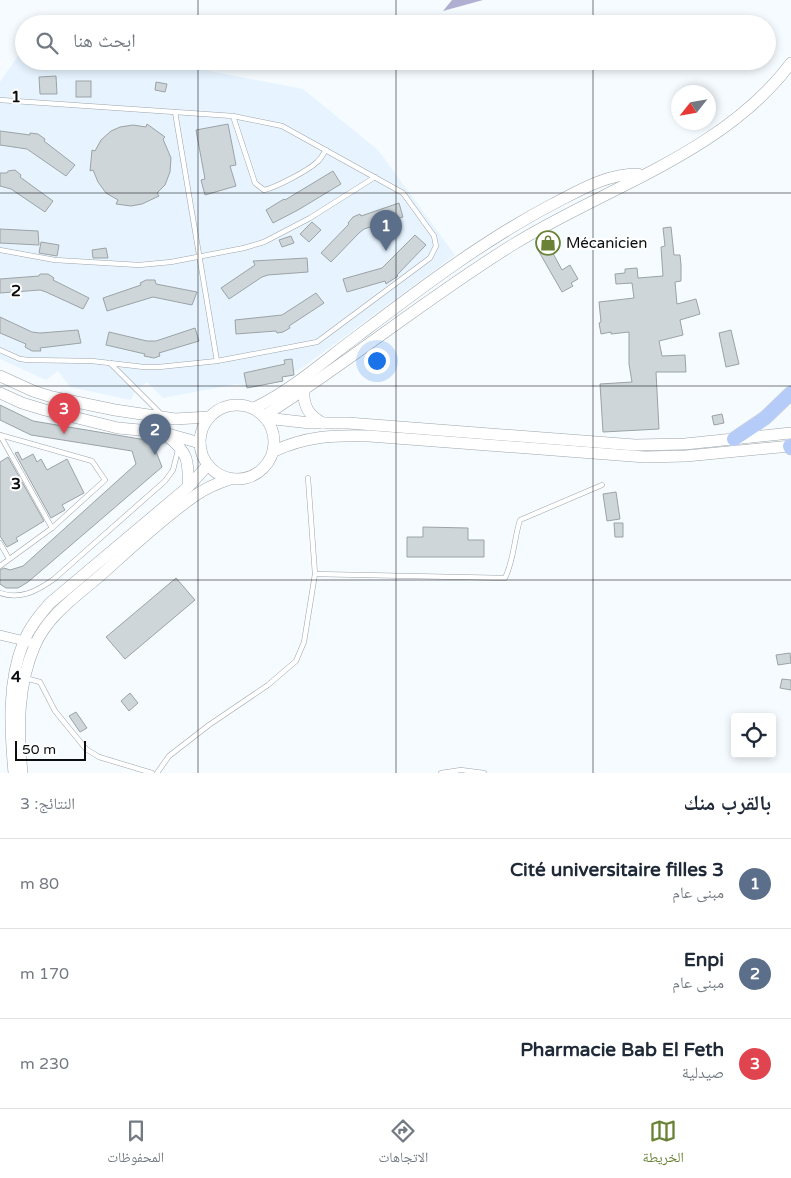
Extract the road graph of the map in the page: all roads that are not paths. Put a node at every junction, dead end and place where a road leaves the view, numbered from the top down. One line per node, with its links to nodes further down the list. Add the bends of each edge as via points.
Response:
1 (791, 63): 6 (main road, via 769,89 732,122 697,146)
2 (0, 100): 3 (lane)
3 (175, 112): 4 (lane); 9 (lane)
4 (233, 116): 5 (lane, via 282,126); 5 (lane, via 255,183 264,190 312,166)
5 (326, 150): 7 (lane)
6 (645, 174): 14 (main road, via 561,216 498,254); 17 (main road, via 598,181 528,217 412,295 290,387)
7 (375, 177): 9 (lane, via 310,218 264,242); 11 (lane, via 402,194 434,236 436,246 430,258 317,342)
8 (0, 250): 9 (lane, via 55,260 139,265)
9 (199, 256): 11 (lane)
10 (0, 350): 12 (lane, via 28,360)
11 (217, 361): 12 (lane, via 144,367)
12 (110, 362): 20 (lane)
13 (0, 376): 20 (main road, via 52,397)
14 (304, 390): 19 (main road); 21 (main road, via 307,410)
15 (791, 393): 24 (highway, via 765,418)
16 (0, 394): 22 (main road, via 22,404 118,428)
17 (254, 408): 18 (main road, via 230,405); 19 (main road)
18 (209, 417): 20 (main road); 26 (main road, via 202,429)
19 (265, 417): 21 (main road); 28 (main road, via 273,430)
20 (165, 418)
21 (323, 423): 24 (main road, via 635,445)
22 (161, 432): 26 (main road); 27 (main road)
23 (0, 435): 34 (lane); 34 (lane, via 92,462 106,480)
24 (734, 439): 25 (main road)
25 (790, 441): 28 (main road, via 686,456 645,457 335,436 298,441)
26 (200, 443): 29 (main road)
27 (179, 446): 33 (main road, via 189,467); 39 (lane, via 175,464 165,481 54,579 27,595)
28 (274, 451): 31 (main road, via 267,466 254,476)
29 (208, 465): 31 (main road); 33 (main road)
30 (308, 478): 38 (lane)
31 (230, 479): 41 (main road, via 194,496 131,547)
32 (602, 485): 38 (lane, via 520,520 505,578)
33 (188, 487): 41 (main road, via 50,603 34,623)
34 (52, 528): 36 (lane)
35 (0, 543): 36 (lane)
36 (9, 559): 37 (lane)
37 (0, 566)
38 (315, 574): 46 (lane, via 304,642 296,661 268,685 168,756)
39 (0, 594)
40 (2, 633): 41 (street)
41 (30, 642): 42 (main road); 43 (main road, via 16,665 11,736)
42 (24, 678): 44 (main road, via 19,713); 45 (lane, via 40,682 55,711 86,749 99,757)
43 (14, 773)
44 (22, 773)
45 (152, 773)
46 (157, 773)
47 (441, 773): 48 (lane, via 461,770)
48 (484, 773)

